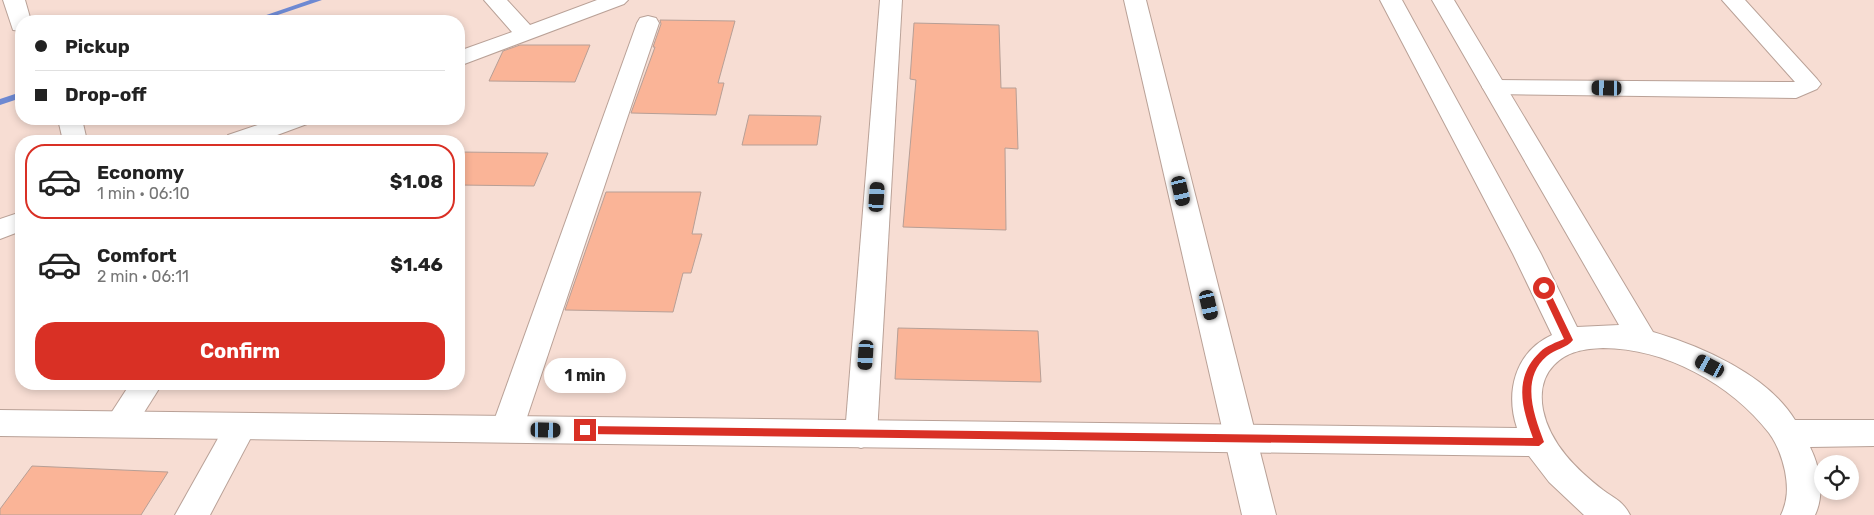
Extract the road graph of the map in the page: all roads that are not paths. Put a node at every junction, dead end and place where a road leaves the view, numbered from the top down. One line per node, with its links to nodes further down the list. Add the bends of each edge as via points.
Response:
1 (14, 0): 9 (street)
2 (495, 0): 11 (street)
3 (618, 0): 11 (street)
4 (890, 0): 26 (street)
5 (1135, 0): 28 (street)
6 (1391, 0): 19 (street)
7 (1443, 0): 13 (street)
8 (1732, 0): 13 (street, via 1809,84 1796,91)
9 (18, 15)
10 (648, 23): 24 (street)
11 (526, 34): 12 (street)
12 (465, 57)
13 (1494, 87): 18 (street)
14 (281, 125): 15 (street)
15 (254, 135)
16 (15, 223): 17 (street)
17 (0, 229)
18 (1642, 339): 19 (street, via 1603,335); 27 (street, via 1683,352 1723,373 1759,401)
19 (1569, 340): 29 (street, via 1544,354 1528,376 1526,407)
20 (143, 390): 22 (street)
21 (0, 423): 22 (street)
22 (120, 424): 23 (street)
23 (241, 426): 24 (street); 30 (street)
24 (507, 429): 26 (street)
25 (1874, 433): 27 (street)
26 (861, 434): 28 (street)
27 (1787, 434): 33 (street, via 1804,471 1804,505)
28 (1241, 439): 29 (street); 31 (street)
29 (1539, 442): 32 (street, via 1567,479)
30 (192, 515)
31 (1259, 515)
32 (1613, 515)
33 (1798, 515)

